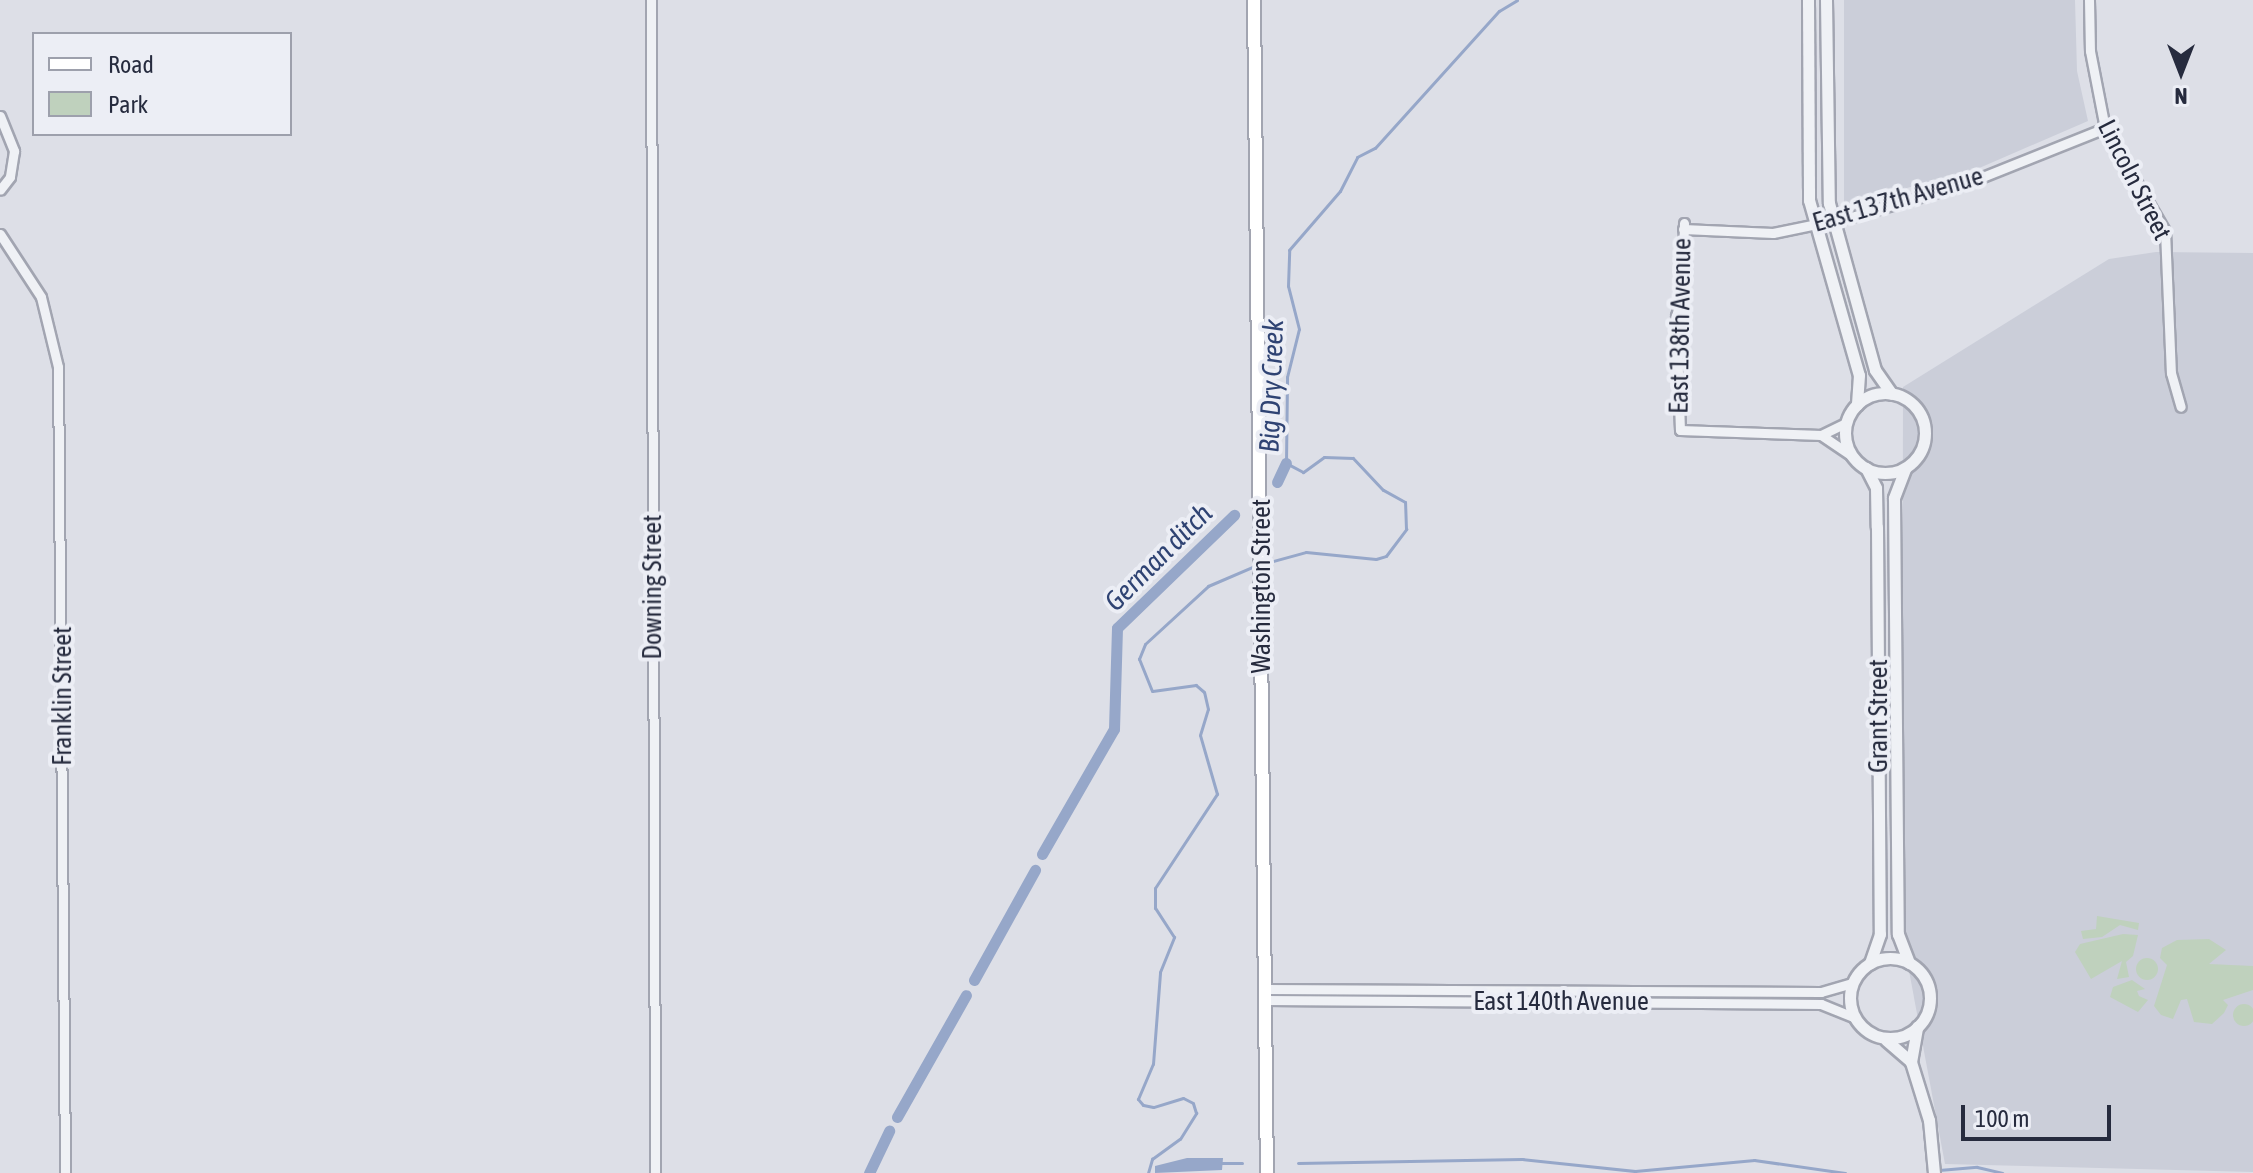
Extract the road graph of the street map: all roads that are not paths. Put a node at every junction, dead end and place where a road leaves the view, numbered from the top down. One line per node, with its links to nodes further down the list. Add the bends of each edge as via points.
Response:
1 (651, 0): 30 (street, Downing Street)
2 (1254, 0): 24 (main road, Washington Street)
3 (1808, 0): 10 (street, via 1807,171)
4 (1826, 0): 9 (street, via 1825,169)
5 (2089, 0): 7 (street, Lincoln Street, via 2091,63)
6 (0, 116): 8 (street, via 14,151 10,177)
7 (2105, 128): 9 (street, East 137th Avenue, via 1965,184); 15 (street, Lincoln Street, via 2165,231 2171,373)
8 (0, 190)
9 (1833, 220): 10 (street, East 137th Avenue); 13 (street, via 1875,370)
10 (1814, 225): 11 (street, East 137th Avenue, via 1762,234); 14 (street, via 1859,375)
11 (1683, 226): 17 (street, East 138th Avenue, via 1682,297 1676,316 1680,430)
12 (0, 234): 29 (street, Franklin Street, via 41,297 58,367)
13 (1892, 394): 14 (street); 20 (street, via 1914,405 1925,427 1922,450)
14 (1857, 405): 16 (street)
15 (2181, 407)
16 (1846, 423): 17 (street, East 138th Avenue); 18 (street)
17 (1821, 435): 18 (street)
18 (1852, 456): 19 (street)
19 (1866, 468): 20 (street, via 1880,473); 21 (street, Grant Street, via 1876,488 1877,513 1880,934)
20 (1905, 469): 22 (street, Grant Street, via 1894,498 1898,934)
21 (1870, 963): 22 (street, via 1891,958); 23 (street)
22 (1909, 963): 26 (street, via 1930,991 1926,1015)
23 (1852, 983): 24 (street, East 140th Avenue, via 1821,992); 25 (street)
24 (1266, 995): 25 (street, East 140th Avenue, via 1810,1004 1831,1006); 31 (main road, Washington Street)
25 (1854, 1017): 27 (street)
26 (1917, 1027): 27 (street, via 1895,1038); 28 (street)
27 (1882, 1037): 28 (street)
28 (1911, 1062): 32 (street, via 1925,1101)
29 (65, 1173)
30 (655, 1173)
31 (1267, 1173)
32 (1934, 1173)

